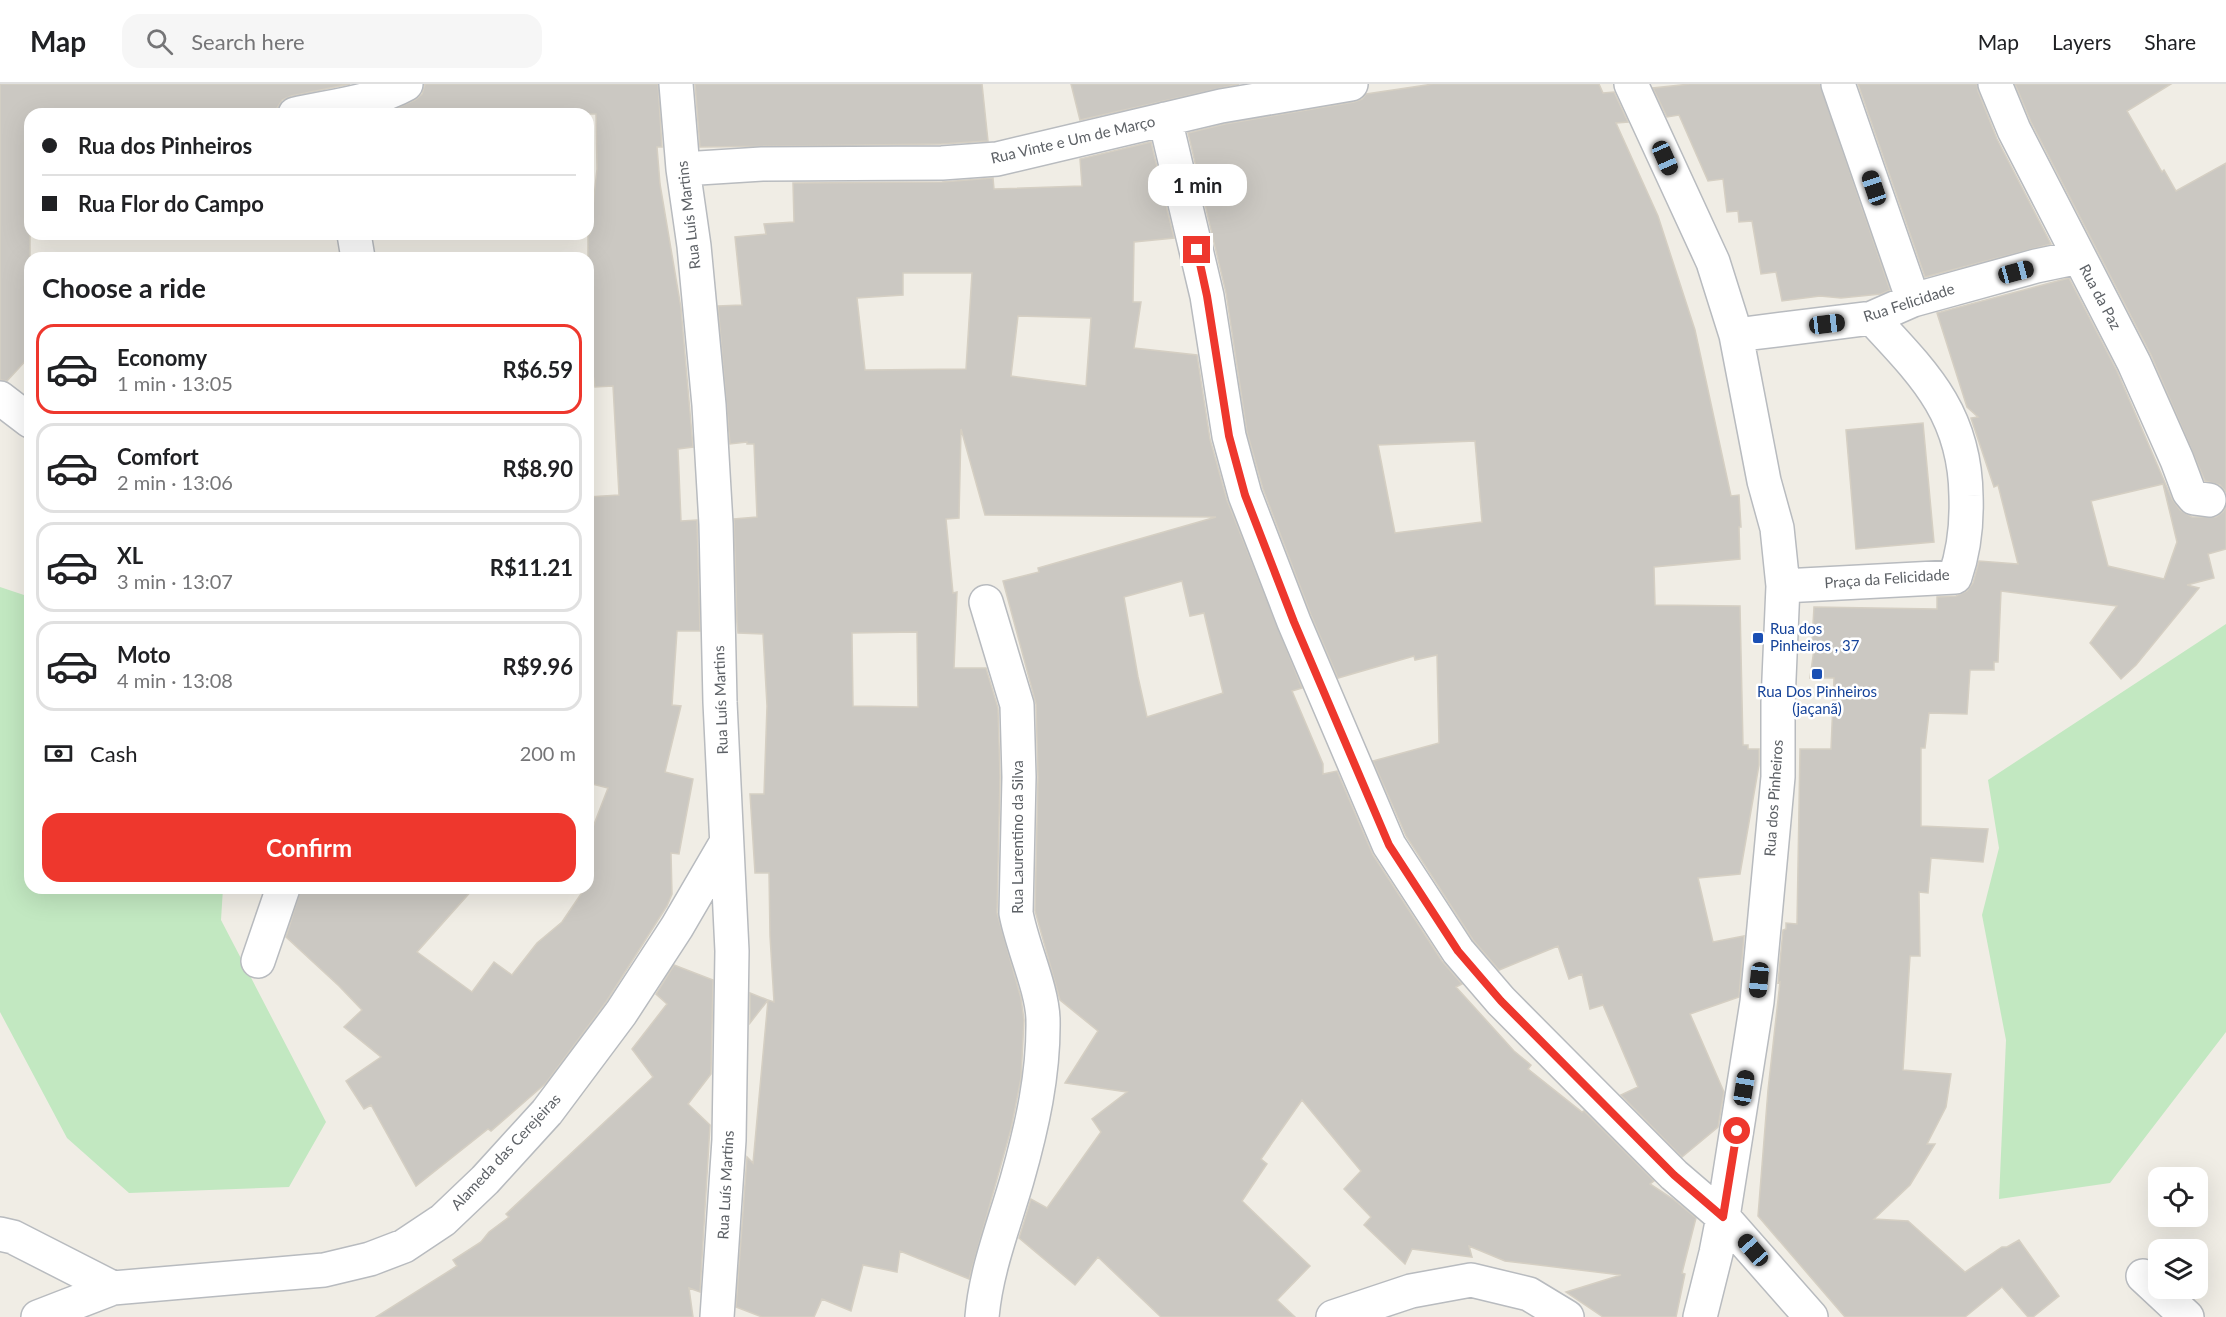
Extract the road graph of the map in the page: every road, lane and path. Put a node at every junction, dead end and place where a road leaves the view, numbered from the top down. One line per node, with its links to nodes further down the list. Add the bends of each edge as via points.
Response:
1 (406, 84): 8 (street)
2 (676, 84): 10 (street, Rua Luís Martins)
3 (1351, 84): 7 (street, Rua Vinte e Um de Março)
4 (1631, 84): 14 (street, Rua dos Pinheiros, via 1713,262)
5 (1838, 84): 12 (street)
6 (1995, 84): 11 (street, Rua da Paz, via 2014,130)
7 (1219, 95): 9 (street, Rua Vinte e Um de Março)
8 (342, 108)
9 (1165, 119): 10 (street, Rua Vinte e Um de Março, via 997,159); 23 (street, via 1207,296 1229,436 1245,495 1294,622 1389,845 1458,951 1501,1001 1674,1175)
10 (683, 169): 20 (street, Rua Luís Martins, via 710,405)
11 (2079, 257): 12 (street, Rua Felicidade); 17 (street, Rua da Paz, via 2134,363 2189,492 2194,498)
12 (1913, 300): 13 (street, Rua Felicidade)
13 (1872, 318): 14 (street, Rua Felicidade); 18 (street, Praça da Felicidade, via 1919,369 1958,434 1966,470 1967,507 1959,567 1955,577)
14 (1736, 335): 18 (street, Rua dos Pinheiros, via 1777,528)
15 (0, 398): 16 (street)
16 (24, 416)
17 (2209, 500)
18 (1783, 586): 23 (street, Rua dos Pinheiros, via 1777,789 1757,1002)
19 (986, 602): 30 (street, Rua Laurentino da Silva, via 1017,705 1016,913 1043,1016 1038,1098 1001,1230)
20 (726, 843): 26 (street, Alameda das Cerejeiras, via 627,1003 547,1112 443,1220 405,1245 370,1259 324,1270); 29 (street, Rua Luís Martins, via 732,1007 729,1140)
21 (281, 894): 22 (street)
22 (258, 961)
23 (1723, 1217): 33 (street, Rua dos Pinheiros); 34 (street)
24 (0, 1234): 26 (street)
25 (2143, 1276): 35 (street)
26 (113, 1288): 28 (street, Alameda das Cerejeiras)
27 (1368, 1311): 31 (street); 32 (street, via 1411,1291 1471,1280 1529,1294)
28 (38, 1317)
29 (717, 1317)
30 (982, 1317)
31 (1333, 1317)
32 (1567, 1317)
33 (1700, 1317)
34 (1811, 1317)
35 (2187, 1317)

